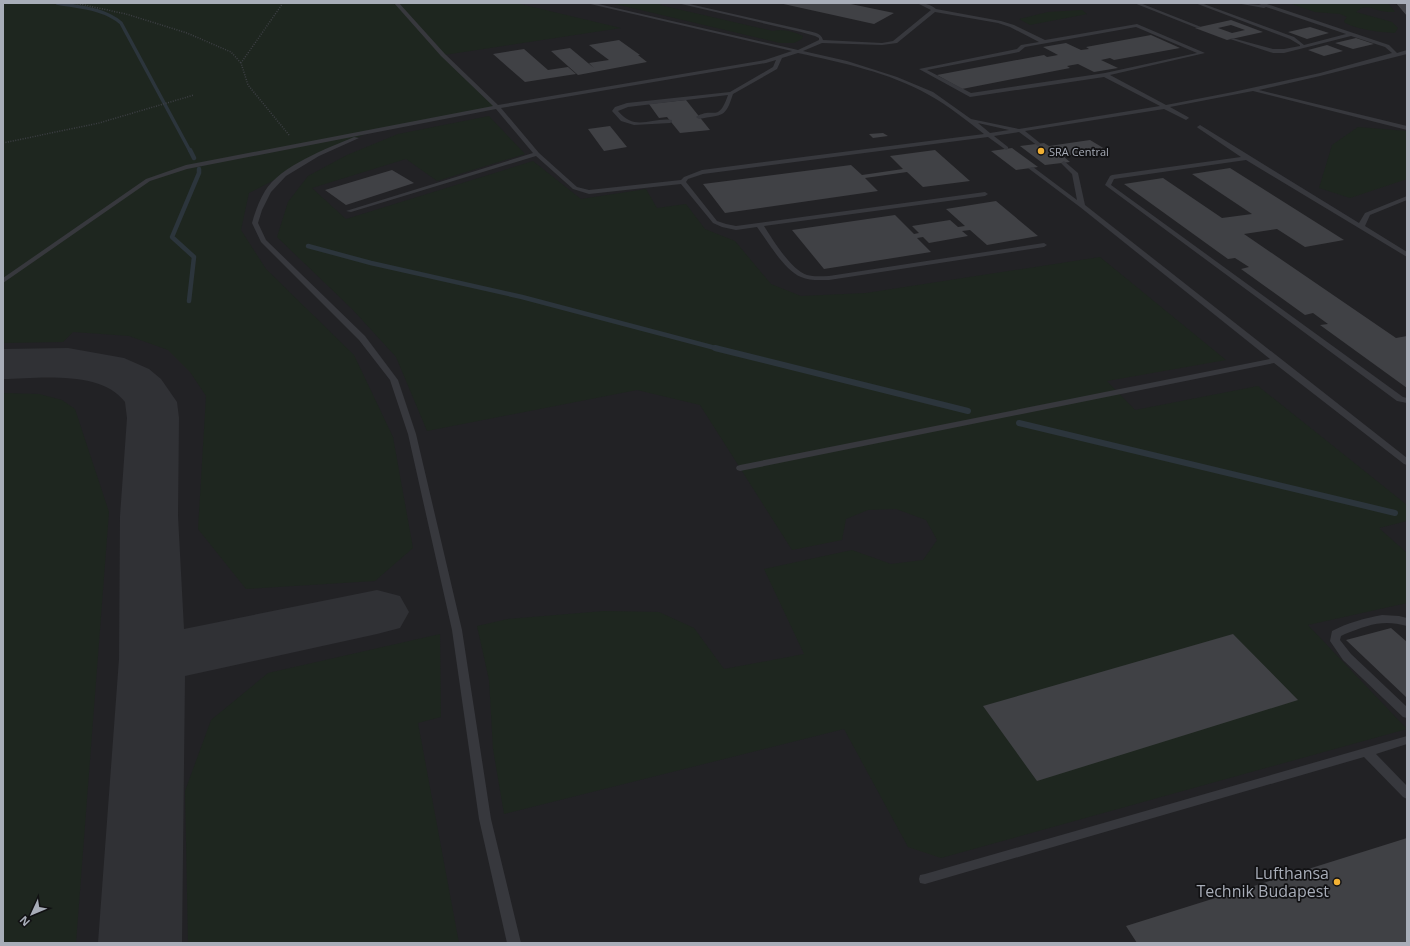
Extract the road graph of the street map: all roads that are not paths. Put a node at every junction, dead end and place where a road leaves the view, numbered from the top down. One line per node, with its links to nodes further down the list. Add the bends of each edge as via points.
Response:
1 (396, 3): 24 (lane, via 443,55)
2 (588, 3): 17 (lane)
3 (679, 3): 14 (lane, via 806,32 817,35)
4 (919, 3): 10 (lane)
5 (1136, 3): 11 (lane)
6 (1197, 3): 16 (lane, via 1292,38 1302,44)
7 (1238, 3): 9 (lane)
8 (1259, 3): 9 (lane)
9 (1275, 8): 12 (lane)
10 (934, 10): 14 (lane, via 895,42 882,44); 15 (lane, via 999,22)
11 (1199, 27)
12 (1352, 34): 16 (lane); 19 (lane, via 1387,46 1395,53)
13 (1232, 39): 16 (lane, via 1273,52)
14 (821, 41): 17 (lane)
15 (1044, 42): 21 (lane, via 1137,25 1202,53); 21 (lane, via 1023,46 1019,50 922,69 970,95)
16 (1302, 47)
17 (799, 51): 20 (lane); 28 (lane, via 846,62 914,85)
18 (1407, 52): 19 (lane)
19 (1393, 56): 22 (lane)
20 (780, 57): 23 (lane, via 775,68); 24 (lane)
21 (1105, 75): 25 (lane)
22 (1252, 89): 25 (lane); 31 (lane)
23 (731, 93): 26 (lane, via 722,113); 29 (lane, via 627,105 615,111 623,120 630,123)
24 (497, 107): 32 (lane); 37 (lane)
25 (1166, 107): 27 (lane); 33 (lane)
26 (699, 117)
27 (1186, 118)
28 (967, 119): 33 (lane); 34 (lane)
29 (670, 121)
30 (1200, 127): 38 (lane)
31 (1407, 128)
32 (372, 131): 50 (lane, via 186,167 148,180); 61 (lane, via 317,155 284,175 268,191 255,222 263,241 362,338 394,380 412,434 457,630 485,819)
33 (1021, 131): 34 (lane); 35 (lane)
34 (988, 135): 36 (lane); 41 (lane, via 702,172 686,178)
35 (1038, 144)
36 (1006, 148)
37 (537, 154): 41 (lane, via 575,188 588,192); 45 (lane)
38 (1247, 158): 47 (lane); 52 (lane, via 1112,177 1108,185 1400,399)
39 (1064, 163): 44 (lane, via 1075,173)
40 (1031, 168): 44 (lane)
41 (683, 182): 46 (lane, via 715,222 736,228)
42 (984, 194): 46 (lane)
43 (1407, 198): 47 (lane, via 1372,210 1366,214)
44 (1082, 206): 51 (lane)
45 (349, 211)
46 (760, 226): 48 (lane, via 795,271 815,278)
47 (1361, 227): 49 (lane)
48 (1044, 245)
49 (1407, 256)
50 (3, 281)
51 (1276, 360): 53 (lane); 54 (lane)
52 (1407, 401)
53 (1407, 462)
54 (740, 468)
55 (1407, 622): 56 (lane, via 1390,617 1380,618 1341,631 1336,634 1335,641 1347,657)
56 (1407, 714)
57 (1407, 740): 58 (lane)
58 (1367, 752): 59 (lane); 60 (lane)
59 (1407, 794)
60 (925, 879)
61 (514, 943)

